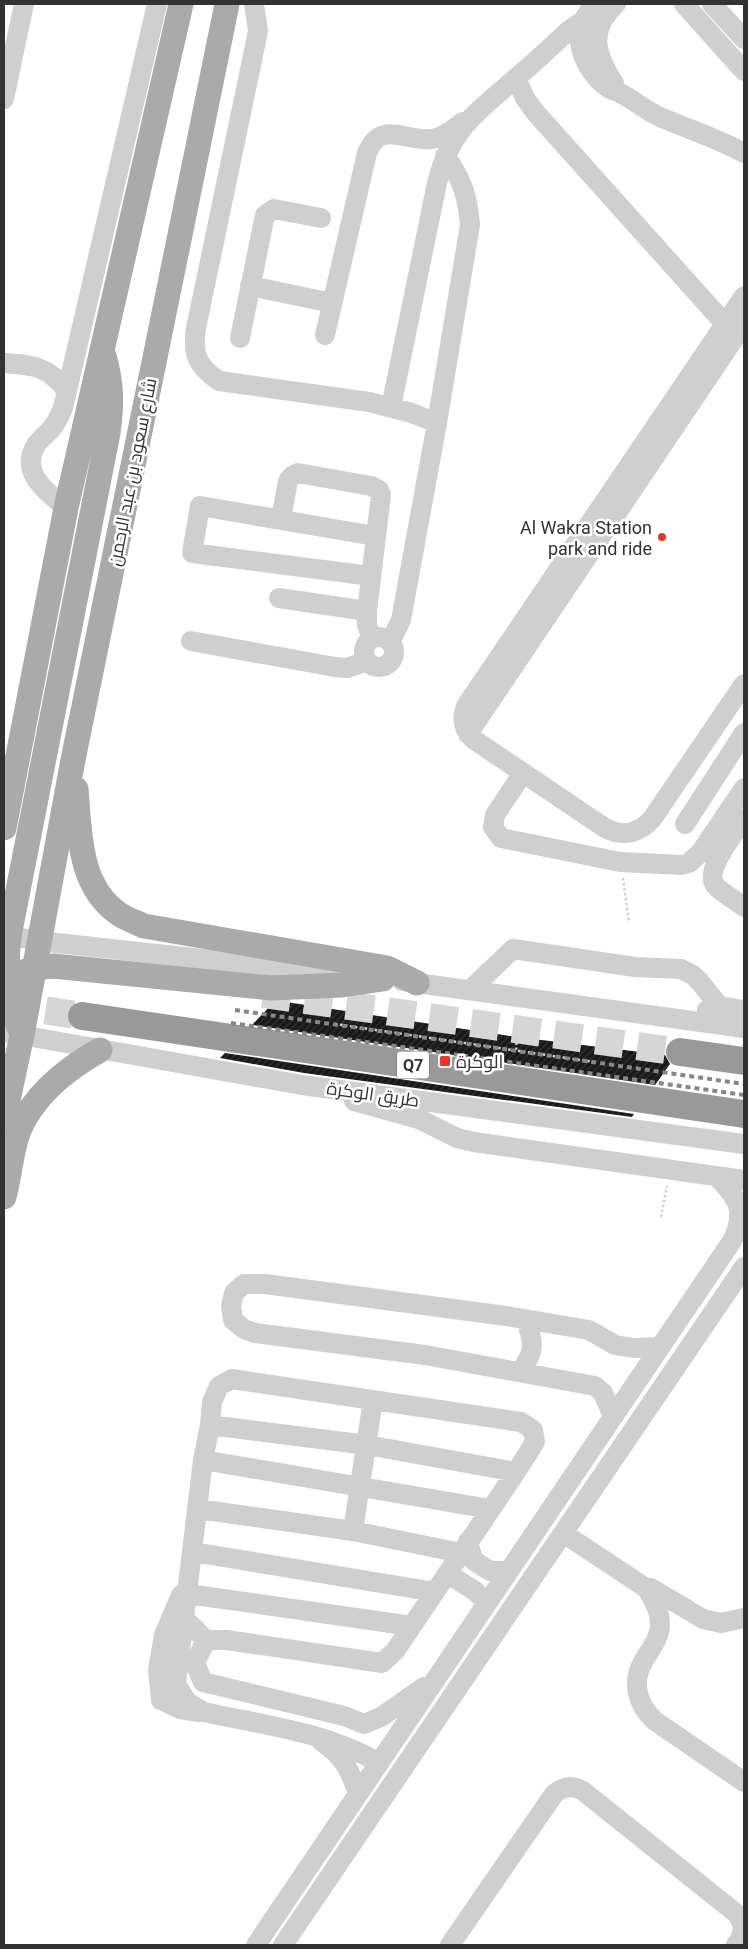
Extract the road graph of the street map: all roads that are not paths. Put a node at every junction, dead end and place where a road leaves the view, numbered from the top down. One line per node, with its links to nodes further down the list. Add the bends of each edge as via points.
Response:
1 (24, 4): 14 (street)
2 (156, 4): 25 (street)
3 (181, 4): 26 (main road)
4 (228, 4): 43 (main road, شارع سعود بن عبد الرحمن)
5 (254, 4): 30 (street, via 258,31 193,344 197,359 206,372 219,381)
6 (616, 4): 13 (street, via 600,26 597,50)
7 (684, 4): 11 (street)
8 (712, 4): 10 (street)
9 (590, 12): 12 (street); 13 (street, via 580,36 586,61 597,78)
10 (744, 39)
11 (744, 71)
12 (516, 78): 15 (street); 22 (street, via 536,112)
13 (618, 91): 16 (street, via 649,112)
14 (4, 100)
15 (471, 117): 17 (street); 21 (street, via 446,134 432,138 386,133 371,144)
16 (744, 153)
17 (445, 156): 30 (street); 31 (street, via 464,188 470,225)
18 (321, 218): 19 (street, via 274,209 268,211 263,221)
19 (250, 286): 21 (street); 24 (street)
20 (744, 296): 22 (street)
21 (332, 303): 23 (street)
22 (735, 324): 45 (street, via 466,706 464,724 468,734)
23 (325, 335)
24 (240, 338)
25 (77, 346): 28 (street, via 49,361); 29 (street)
26 (102, 348): 32 (main road); 52 (main road, via 111,385 108,433)
27 (4, 363): 28 (street)
28 (32, 365): 29 (street, via 46,370)
29 (67, 391): 32 (street, via 58,418 36,445 31,469 44,490)
30 (391, 407): 31 (street)
31 (437, 423): 38 (street, via 401,620)
32 (66, 508): 42 (main road)
33 (281, 519): 34 (street); 34 (street, via 288,481 298,473 371,486 381,495); 35 (street, via 200,506 192,554)
34 (375, 536): 35 (street)
35 (371, 576): 37 (street)
36 (279, 598): 37 (street)
37 (366, 610): 38 (street, via 367,625)
38 (381, 640): 39 (street, via 365,646 367,661 347,668)
39 (191, 641)
40 (744, 684): 45 (street, via 652,819 638,830 621,834 605,828)
41 (744, 733): 44 (street)
42 (23, 735): 46 (main road); 50 (main road)
43 (73, 760): 53 (main road, شارع سعود بن عبد الرحمن); 57 (main road, via 86,870 99,894 119,914 144,926 387,968)
44 (734, 764): 49 (street)
45 (523, 773): 47 (street, via 495,815 494,827 501,838 620,862 689,863 700,854)
46 (4, 788)
47 (744, 788)
48 (744, 819): 51 (street, via 717,860 712,874 715,886)
49 (685, 824)
50 (4, 828)
51 (744, 907)
52 (6, 935): 53 (street); 55 (main road)
53 (39, 941): 54 (main road, شارع سعود بن عبد الرحمن); 55 (main road); 56 (street)
54 (34, 968): 55 (main road); 56 (main road, via 53,966 271,988 342,985); 64 (main road, شارع سعود بن عبد الرحمن)
55 (5, 975): 64 (main road, via 13,1009)
56 (383, 979): 57 (street)
57 (417, 983): 58 (street)
58 (470, 990): 59 (street, via 513,949 635,968 682,969 700,982); 62 (street)
59 (719, 1006): 60 (street); 62 (street)
60 (744, 1010)
61 (82, 1016): 69 (highway, طريق الوكرة / Q7)
62 (681, 1019): 63 (street)
63 (744, 1028)
64 (13, 1033): 65 (street, طريق الوكرة); 70 (main road, شارع سعود بن عبد الرحمن)
65 (100, 1050): 68 (street, طريق الوكرة); 74 (main road, via 58,1080 25,1119 16,1141)
66 (680, 1052): 67 (highway)
67 (744, 1061)
68 (302, 1085): 71 (street, طريق الوكرة); 72 (street, via 419,1119 456,1138 474,1142)
69 (744, 1114)
70 (4, 1119)
71 (744, 1144)
72 (716, 1176): 73 (street); 77 (street, via 738,1203 740,1219 737,1230)
73 (744, 1180)
74 (4, 1197)
75 (744, 1268): 89 (street)
76 (525, 1319): 77 (street, via 589,1330 615,1345); 78 (street, via 533,1347 528,1362); 78 (street, via 265,1284 244,1284 234,1292 231,1306 233,1320 255,1333)
77 (660, 1347): 80 (street)
78 (520, 1371): 80 (street, via 594,1386 603,1393)
79 (373, 1400): 81 (street, via 232,1379 219,1386 212,1402); 82 (street); 84 (street, via 521,1422 532,1430 535,1442)
80 (613, 1416): 92 (street)
81 (210, 1425): 82 (street); 83 (street)
82 (367, 1444): 84 (street); 85 (street)
83 (203, 1460): 85 (street); 86 (street)
84 (516, 1472): 87 (street)
85 (360, 1487): 87 (street); 88 (street)
86 (198, 1509): 88 (street); 91 (street)
87 (490, 1509): 90 (street)
88 (353, 1531): 90 (street)
89 (563, 1533): 95 (street); 110 (street)
90 (465, 1547): 92 (street, via 473,1560 490,1571); 94 (street)
91 (193, 1552): 93 (street); 96 (street)
92 (509, 1571): 98 (street)
93 (190, 1573): 97 (street); 104 (street, via 164,1635 158,1670 161,1700 180,1710)
94 (448, 1574): 96 (street); 98 (street)
95 (649, 1590): 99 (street, via 655,1590 703,1619 721,1623); 109 (street, via 658,1609 660,1624 657,1638 638,1676 637,1692 643,1708 655,1721)
96 (435, 1592): 101 (street)
97 (188, 1594): 100 (street); 101 (street)
98 (487, 1603): 103 (street)
99 (744, 1618)
100 (185, 1619): 102 (street); 104 (street, via 176,1684 187,1702)
101 (412, 1626): 102 (street, via 395,1652 382,1664 227,1640)
102 (206, 1640): 105 (street, via 196,1663 203,1682 344,1716)
103 (435, 1679): 105 (street, via 381,1717); 107 (street)
104 (204, 1712): 106 (street)
105 (364, 1724): 107 (street)
106 (315, 1737): 108 (street, via 359,1751); 111 (street, via 335,1750 350,1770)
107 (392, 1743): 108 (street)
108 (376, 1767): 110 (street); 111 (street)
109 (744, 1782)
110 (392, 1784): 113 (street)
111 (358, 1794): 112 (street)
112 (256, 1945)
113 (283, 1945)
114 (450, 1945): 115 (street, via 554,1794 571,1787 583,1791 737,1914 743,1931)
115 (736, 1945)

